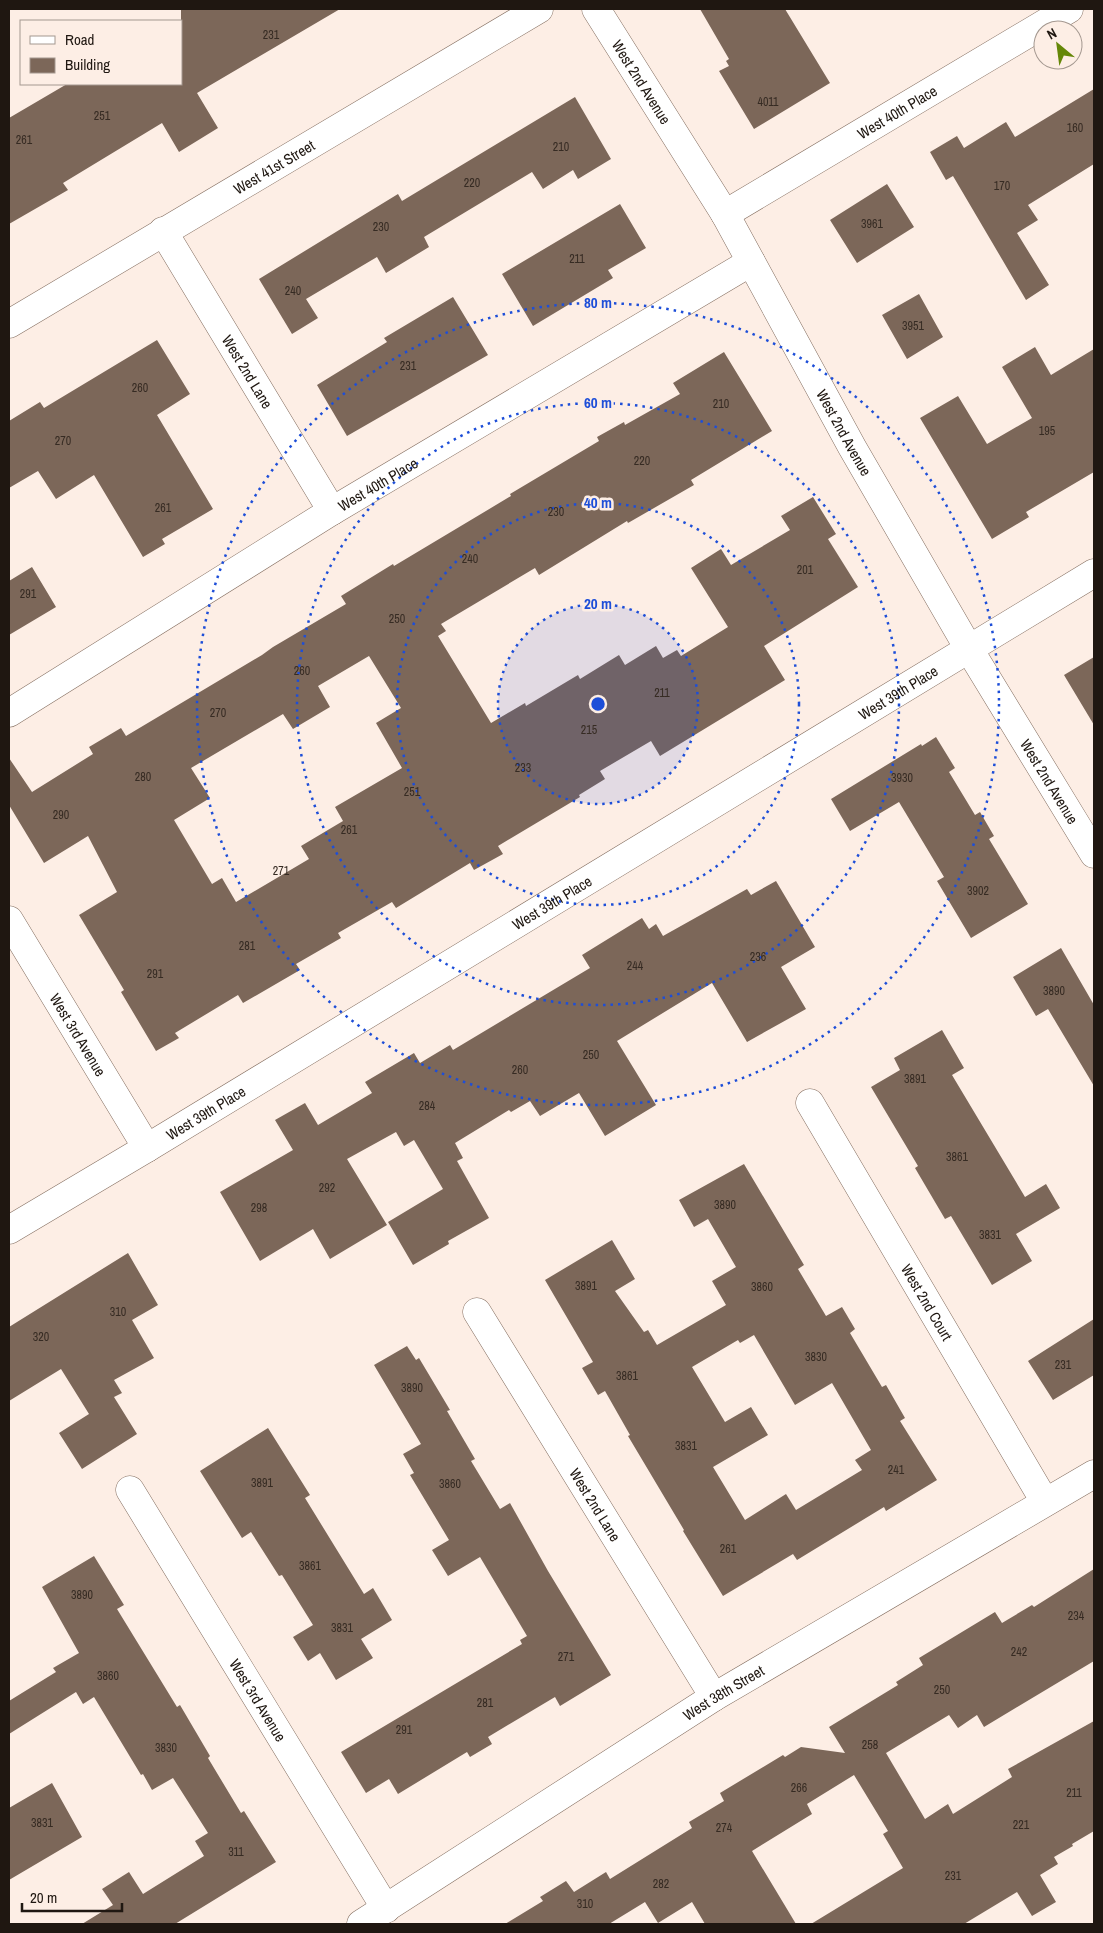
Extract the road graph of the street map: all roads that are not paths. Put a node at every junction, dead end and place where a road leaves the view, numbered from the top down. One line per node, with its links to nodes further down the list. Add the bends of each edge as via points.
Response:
1 (539, 9): 5 (street, West 41st Street)
2 (596, 9): 4 (street, West 2nd Avenue)
3 (1069, 9): 4 (street, West 40th Place)
4 (725, 214): 6 (street, West 2nd Avenue)
5 (163, 231): 7 (street, West 41st Street); 8 (street, West 2nd Lane)
6 (751, 262): 8 (street, West 40th Place); 10 (street, West 2nd Avenue, via 852,446)
7 (9, 324)
8 (332, 511): 11 (street, West 40th Place)
9 (1094, 573): 10 (street, West 39th Place)
10 (970, 649): 12 (street, West 2nd Avenue); 15 (street, West 39th Place)
11 (9, 713)
12 (1094, 854)
13 (9, 920): 15 (street, West 3rd Avenue)
14 (810, 1103): 20 (street, West 2nd Court)
15 (147, 1148): 16 (street, West 39th Place)
16 (9, 1230)
17 (477, 1312): 21 (street, West 2nd Lane)
18 (1094, 1474): 20 (street, West 38th Street)
19 (130, 1490): 22 (street, West 3rd Avenue)
20 (1045, 1502): 21 (street, West 38th Street)
21 (714, 1697): 22 (street, West 38th Street)
22 (386, 1910): 23 (street, West 38th Street)
23 (361, 1924)

